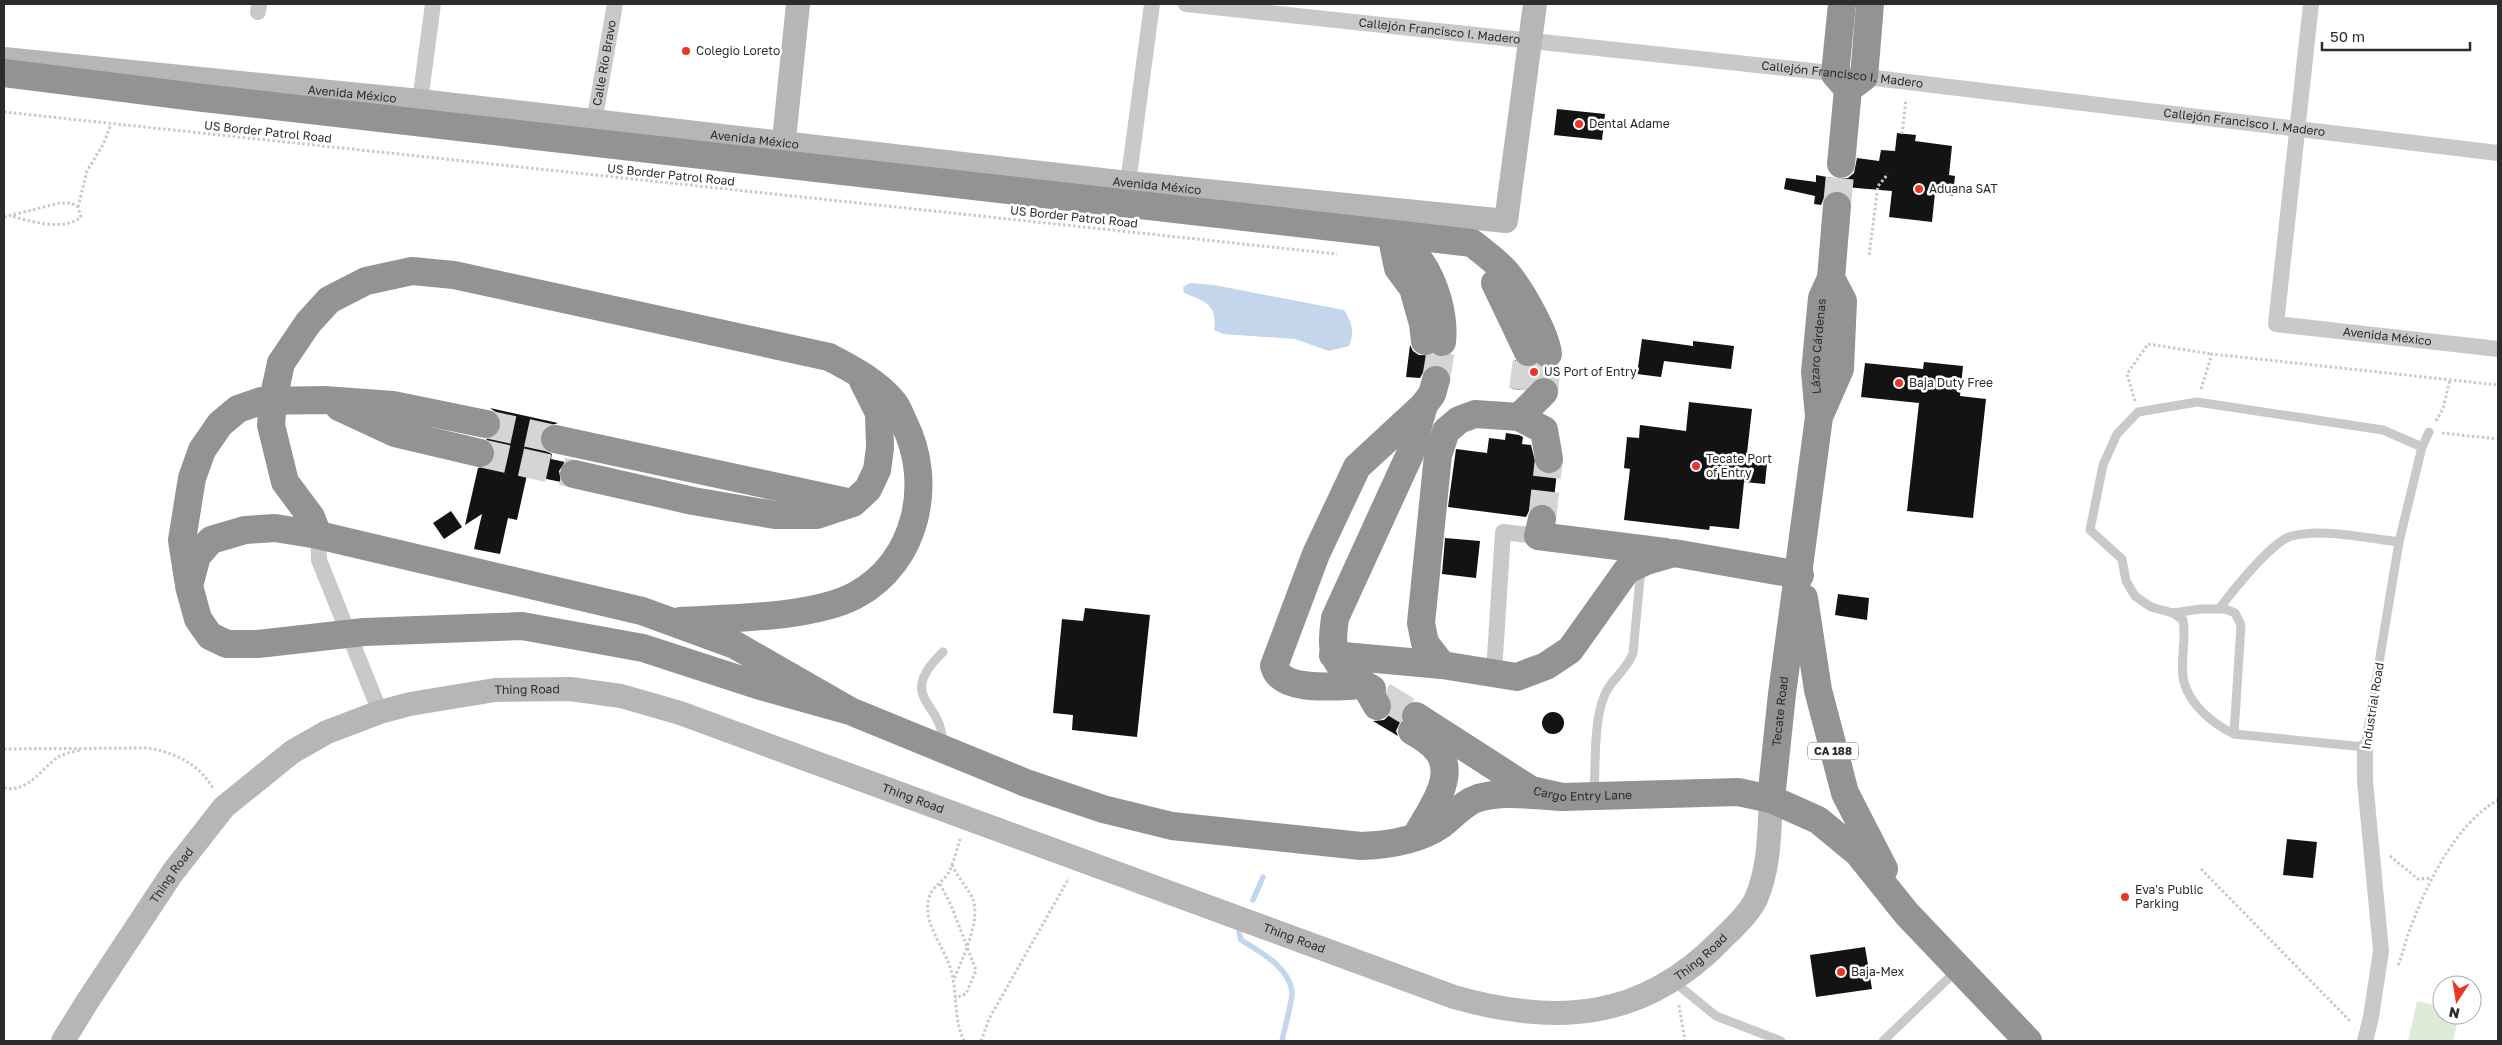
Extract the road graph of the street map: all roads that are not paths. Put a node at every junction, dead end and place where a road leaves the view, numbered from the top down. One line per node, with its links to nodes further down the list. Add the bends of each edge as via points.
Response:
1 (433, 4): 14 (street)
2 (615, 4): 15 (street, Calle Río Bravo)
3 (798, 4): 17 (street)
4 (1152, 4): 20 (street)
5 (1186, 4): 10 (street, Callejón Francisco I. Madero)
6 (1535, 4): 10 (street)
7 (1842, 4): 13 (highway)
8 (1870, 4): 13 (highway)
9 (2311, 4): 16 (street)
10 (1530, 40): 13 (street, Callejón Francisco I. Madero); 20 (street, Avenida México, via 1506,221)
11 (4, 60): 14 (street, Avenida México)
12 (4, 73): 17 (highway, via 195,97)
13 (1849, 80): 16 (street, Callejón Francisco I. Madero, via 1908,82); 19 (highway)
14 (420, 101): 15 (street, Avenida México)
15 (594, 122): 17 (street, Avenida México)
16 (2297, 130): 18 (street, Callejón Francisco I. Madero); 24 (street, Avenida México, via 2276,324)
17 (783, 153): 20 (street, Avenida México); 22 (highway)
18 (2498, 153)
19 (1840, 164)
20 (1128, 183)
21 (1837, 206): 44 (highway, Tecate Road / CA 188, via 1831,278 1843,301 1840,369 1819,417)
22 (1391, 234): 23 (highway, via 1398,268 1413,288 1423,324); 25 (highway, via 1472,243 1512,316)
23 (1434, 342)
24 (2498, 349)
25 (1538, 353)
26 (860, 373): 28 (highway, via 829,357 454,275 412,271 366,281 329,300 308,323 281,363); 38 (highway, via 879,413 880,448 877,470 868,489); 48 (highway, via 894,403 913,441 919,486 914,524 902,553 877,581 857,595 832,606)
27 (1533, 391): 30 (highway)
28 (273, 400): 29 (highway); 40 (highway, via 271,425 285,482 311,517); 45 (highway, via 238,409 220,424 202,450 192,478 182,540)
29 (324, 400): 31 (highway, via 393,405); 35 (highway, via 395,433)
30 (1519, 417): 36 (highway, via 1544,430); 52 (highway, via 1475,414 1459,420 1446,431 1438,455 1420,623 1425,643)
31 (486, 424)
32 (2429, 432): 34 (lane, Industrial Road)
33 (555, 439): 38 (highway)
34 (2422, 447): 41 (lane, Industrial Road); 47 (lane, via 2383,430 2197,402 2138,412 2117,434 2103,464 2090,530 2122,559 2126,581 2135,596 2151,607)
35 (480, 453)
36 (1548, 459)
37 (574, 474): 38 (highway, via 693,501 775,515 817,515)
38 (853, 503)
39 (1540, 527): 42 (highway); 53 (street, via 1503,532)
40 (318, 535): 45 (highway, via 275,528 245,530 210,540 197,556); 48 (highway, via 642,611); 49 (street, via 318,560)
41 (2399, 542): 46 (lane, via 2323,534 2290,537 2260,561); 57 (lane, Industrial Road)
42 (1674, 553): 43 (highway); 44 (highway)
43 (1641, 563): 53 (highway, via 1627,570 1570,650 1546,666 1517,676); 60 (lane, via 1632,653 1628,665 1610,685 1600,709)
44 (1800, 575): 61 (highway, Tecate Road / CA 188, via 1782,694); 63 (highway, CA 188, via 1818,690 1845,793)
45 (189, 586): 49 (highway, via 198,619 210,636 227,644 258,644)
46 (2220, 609): 47 (lane); 56 (lane, via 2235,613 2241,625)
47 (2173, 613): 56 (lane, via 2183,620 2185,629 2184,681 2191,698 2216,726)
48 (673, 622): 54 (highway, via 735,645)
49 (350, 634): 54 (highway, via 522,626 643,648 757,685); 55 (street)
50 (943, 652): 58 (lane, via 924,672 921,682 927,704 941,727)
51 (1333, 655): 51 (highway, via 1331,643 1335,618 1410,454 1427,388 1357,467 1316,554 1274,666 1287,679 1307,686 1375,696 1348,674); 52 (highway)
52 (1442, 665): 53 (highway)
53 (1494, 672)
54 (850, 710): 58 (highway)
55 (380, 712): 65 (street, Thing Road, via 495,690 570,689 621,696 680,713 966,816 1454,997 1512,1011 1577,1014 1641,997); 67 (street, Thing Road, via 327,732 292,752 224,808 173,872)
56 (2234, 734): 57 (lane)
57 (2365, 746): 66 (street, Industrial Road, via 2365,781 2381,950)
58 (941, 748): 62 (highway, via 1102,810 1172,826 1361,846 1389,845)
59 (1562, 797): 60 (highway, Cargo Entry Lane); 62 (highway, via 1511,795 1479,798 1468,802 1440,826); 62 (highway, Cargo Entry Lane, via 1530,790 1412,722 1438,751 1444,764 1444,779 1438,796)
60 (1594, 797): 61 (highway, Cargo Entry Lane, via 1738,792)
61 (1771, 799): 63 (highway, CA 188, via 1818,820 1839,836); 65 (street, Thing Road, via 1768,862 1755,900 1705,957)
62 (1416, 836)
63 (1907, 914): 64 (highway, CA 188)
64 (1959, 968): 69 (lane); 70 (highway, CA 188)
65 (1673, 980): 68 (lane, via 1716,1016)
66 (2365, 1039)
67 (64, 1041)
68 (1781, 1041)
69 (1883, 1041)
70 (2028, 1041)

